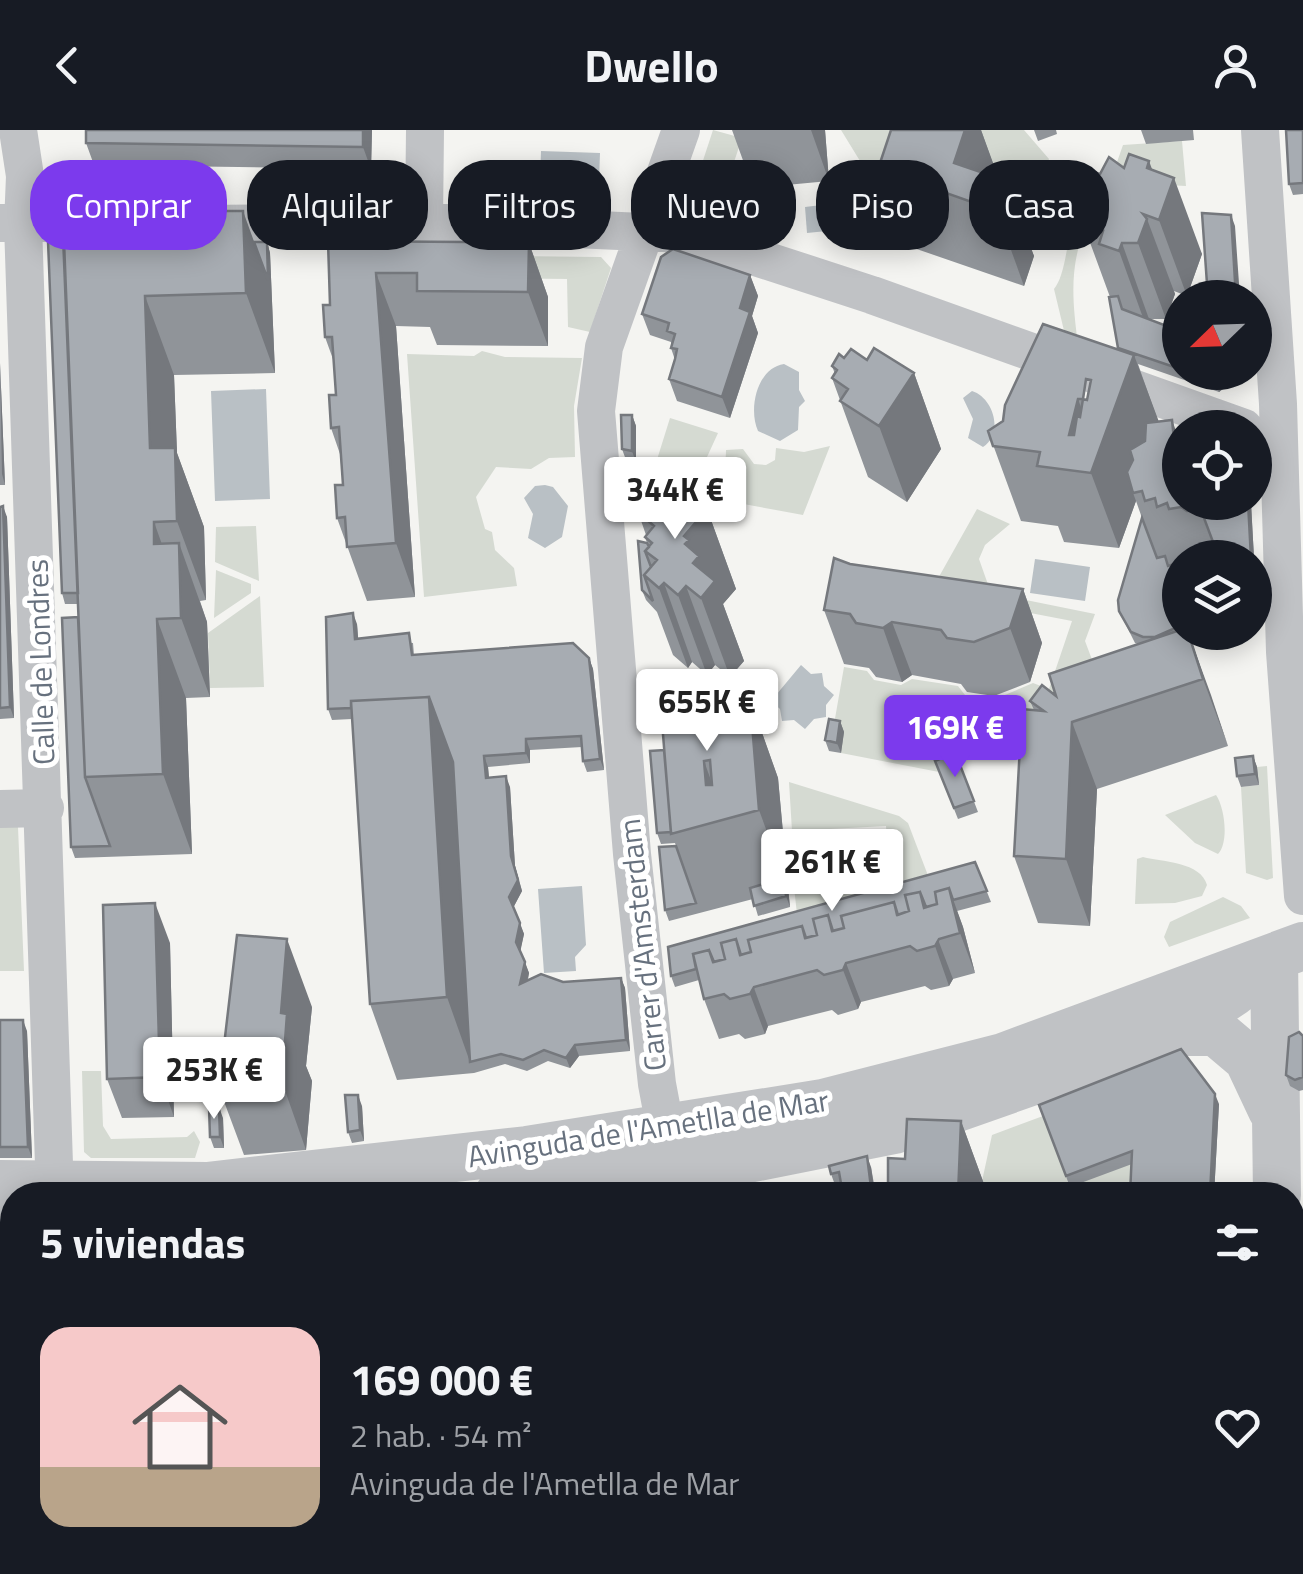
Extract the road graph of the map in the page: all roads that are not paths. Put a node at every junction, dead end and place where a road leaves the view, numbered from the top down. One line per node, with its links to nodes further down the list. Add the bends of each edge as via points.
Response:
1 (18, 130): 8 (street, Calle de Londres, via 26,176)
2 (425, 130): 5 (street)
3 (681, 130): 6 (street, Carrer d'Amsterdam)
4 (1260, 130): 14 (street)
5 (425, 160)
6 (670, 160)
7 (428, 222): 10 (street)
8 (12, 223): 9 (street); 16 (street, Calle de Londres)
9 (247, 223)
10 (631, 229)
11 (639, 250): 23 (street, Carrer d'Amsterdam, via 604,347 596,410 632,854)
12 (734, 250): 13 (street)
13 (1192, 410)
14 (1269, 410)
15 (1272, 466): 18 (street)
16 (44, 808): 17 (street); 24 (street, Calle de Londres)
17 (0, 809)
18 (1303, 896)
19 (1293, 963): 20 (street); 21 (street, Avinguda de l'Ametlla de Mar); 23 (street, Avinguda de l'Ametlla de Mar, via 1003,1056 823,1104)
20 (1290, 1011): 22 (street)
21 (1173, 1032): 22 (street, Avinguda de l'Ametlla de Mar, via 1216,1032 1248,1059); 23 (street, Avinguda de l'Ametlla de Mar, via 894,1130)
22 (1276, 1118): 27 (street)
23 (671, 1166): 25 (street, Avinguda de l'Ametlla de Mar, via 527,1150); 26 (street, Avinguda de l'Ametlla de Mar)
24 (55, 1182)
25 (243, 1182)
26 (576, 1182)
27 (1277, 1182)

